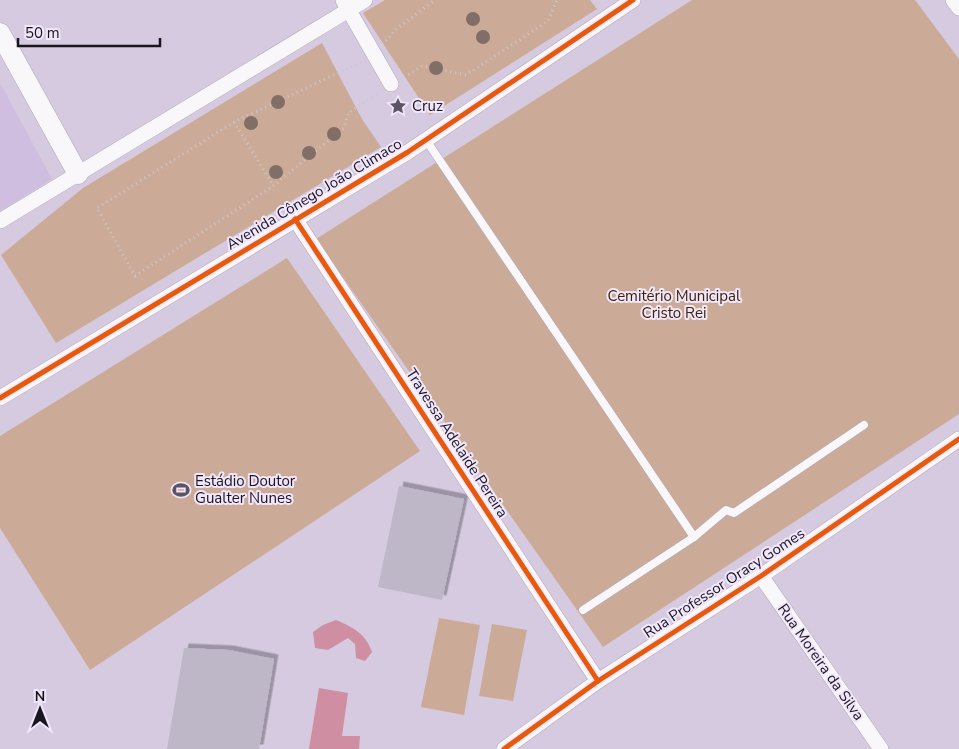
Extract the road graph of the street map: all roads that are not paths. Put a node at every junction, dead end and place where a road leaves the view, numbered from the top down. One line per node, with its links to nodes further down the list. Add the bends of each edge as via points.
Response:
1 (365, 0): 5 (street)
2 (633, 0): 4 (street, Avenida Cônego João Climaco)
3 (953, 0): 6 (street)
4 (617, 4): 9 (street, Avenida Cônego João Climaco)
5 (346, 5): 8 (street); 10 (street)
6 (959, 8)
7 (0, 33): 10 (street)
8 (392, 84)
9 (426, 140): 11 (street, Avenida Cônego João Climaco); 16 (lane)
10 (78, 174): 12 (street)
11 (295, 219): 13 (street, Avenida Cônego João Climaco); 19 (street, Travessa Adelaide Pereira)
12 (0, 221)
13 (0, 398)
14 (864, 425): 16 (lane, via 734,512 726,510)
15 (959, 439): 17 (street, Rua Professor Oracy Gomes)
16 (694, 537): 18 (lane)
17 (761, 576): 19 (street, Rua Professor Oracy Gomes); 21 (street, Rua Moreira da Silva)
18 (583, 610)
19 (598, 680): 20 (street, Rua Professor Oracy Gomes)
20 (504, 749)
21 (882, 749)

